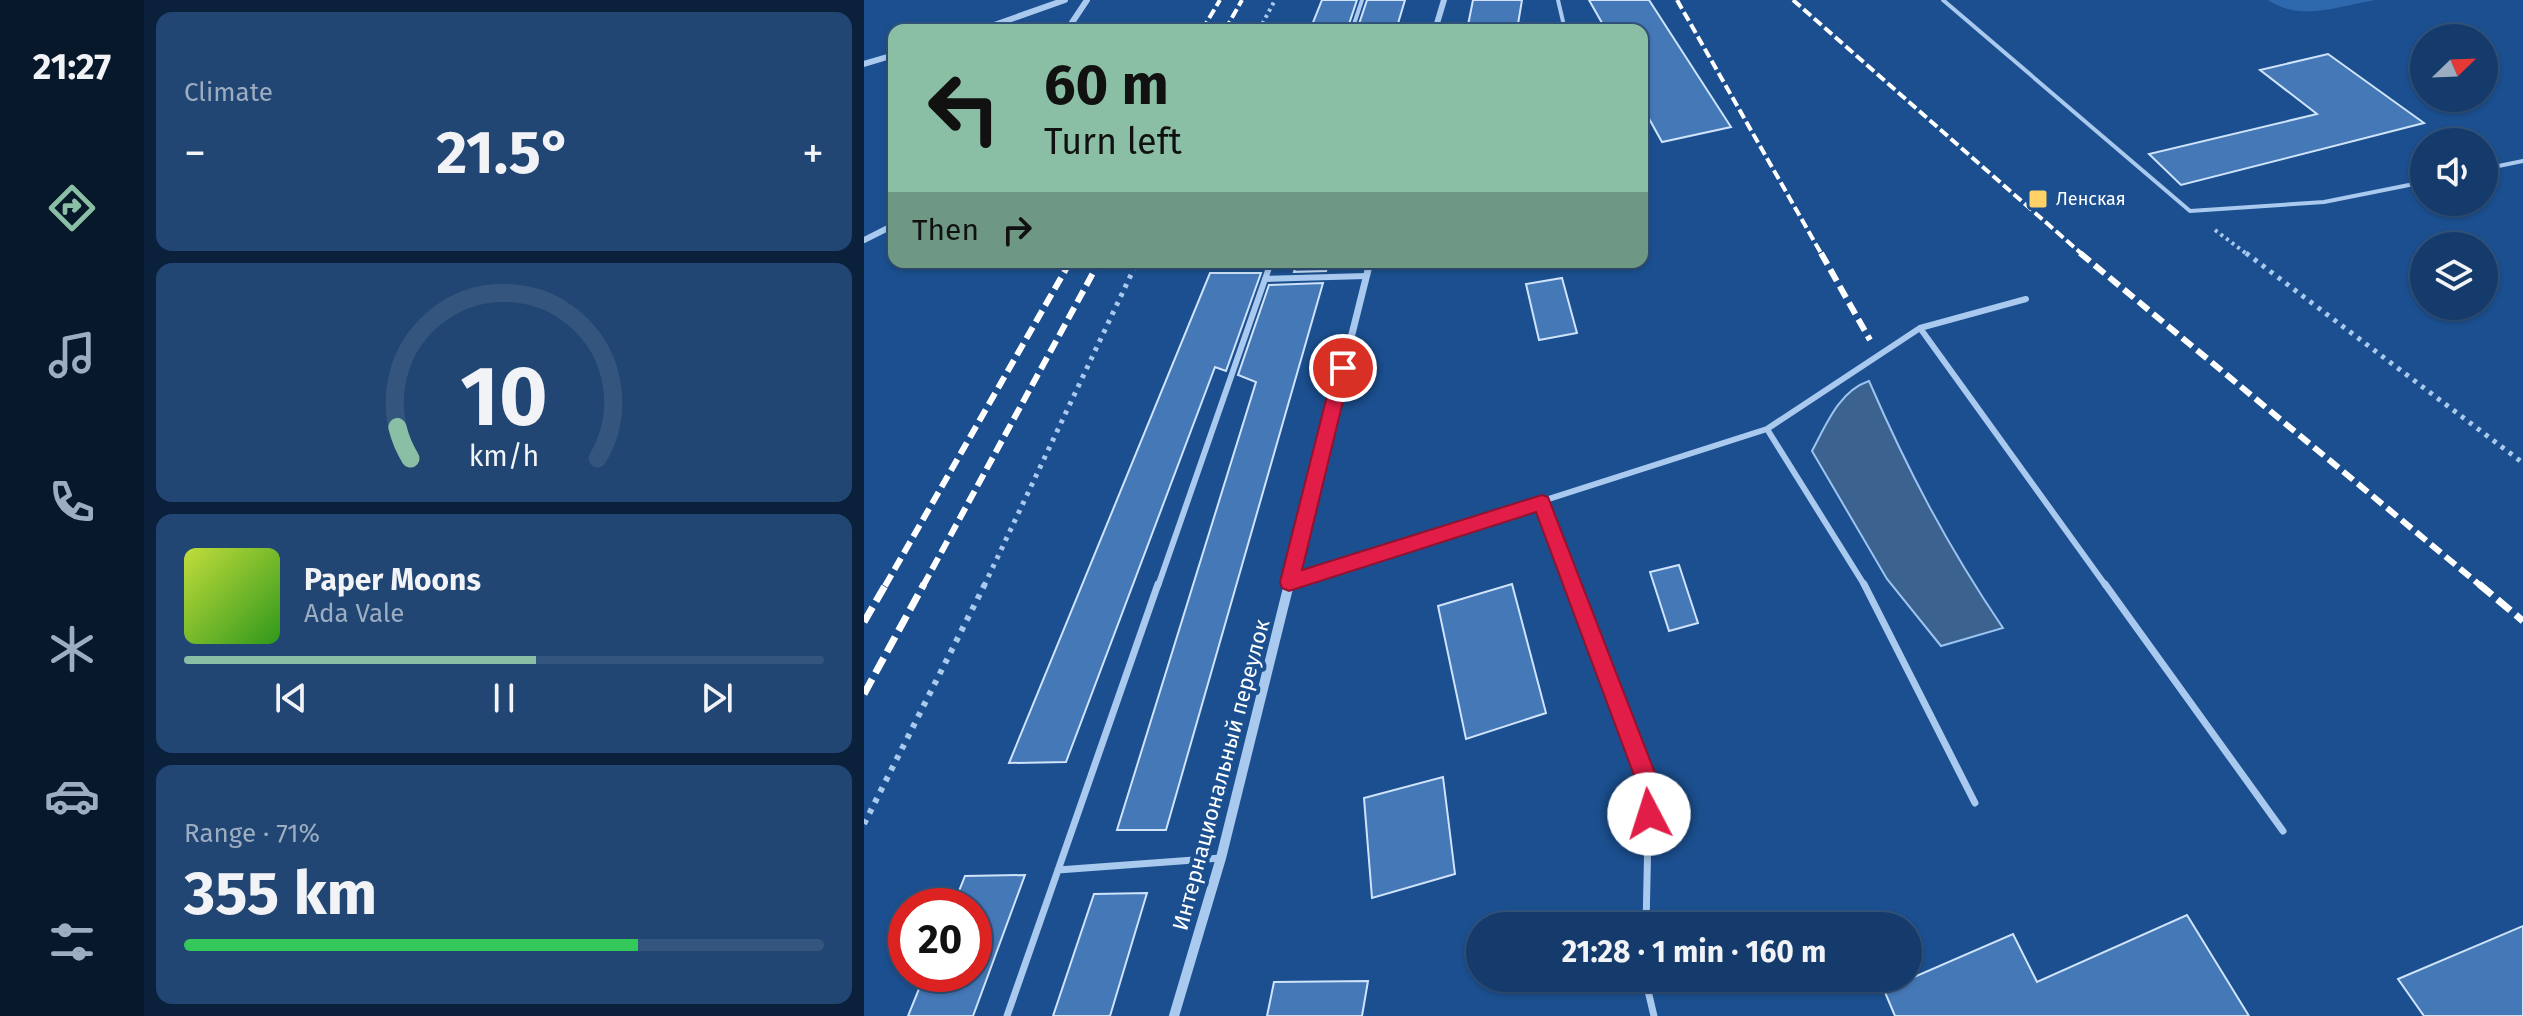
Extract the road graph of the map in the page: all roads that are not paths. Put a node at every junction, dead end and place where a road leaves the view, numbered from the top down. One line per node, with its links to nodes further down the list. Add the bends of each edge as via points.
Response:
1 (1065, 0): 7 (street)
2 (1087, 0): 8 (street)
3 (1362, 0): 9 (lane)
4 (1444, 0): 10 (street)
5 (1558, 0): 11 (lane)
6 (1943, 0): 16 (lane, via 2190,211 2324,202)
7 (997, 24)
8 (1071, 24)
9 (1354, 24)
10 (1437, 24)
11 (1564, 24)
12 (888, 57): 13 (street)
13 (864, 64)
14 (2523, 161): 15 (lane)
15 (2498, 166)
16 (2410, 185)
17 (888, 228): 18 (street)
18 (866, 239): 19 (lane)
19 (864, 247)
20 (1269, 268): 23 (lane)
21 (1368, 268): 22 (street, Интернациональный переулок)
22 (1366, 276): 23 (lane); 28 (street, Интернациональный переулок)
23 (1265, 279): 32 (lane)
24 (2026, 299): 25 (lane)
25 (1920, 328): 26 (lane); 30 (lane)
26 (1767, 429): 27 (lane); 29 (lane, via 1862,580)
27 (1542, 502): 28 (lane); 33 (lane, via 1649,786)
28 (1289, 582): 31 (street, Интернациональный переулок)
29 (1975, 803)
30 (2283, 831)
31 (1221, 858): 32 (lane); 36 (street, Интернациональный переулок)
32 (1058, 870): 35 (lane)
33 (1646, 912)
34 (1648, 992): 37 (lane)
35 (1007, 1016)
36 (1174, 1016)
37 (1654, 1016)

